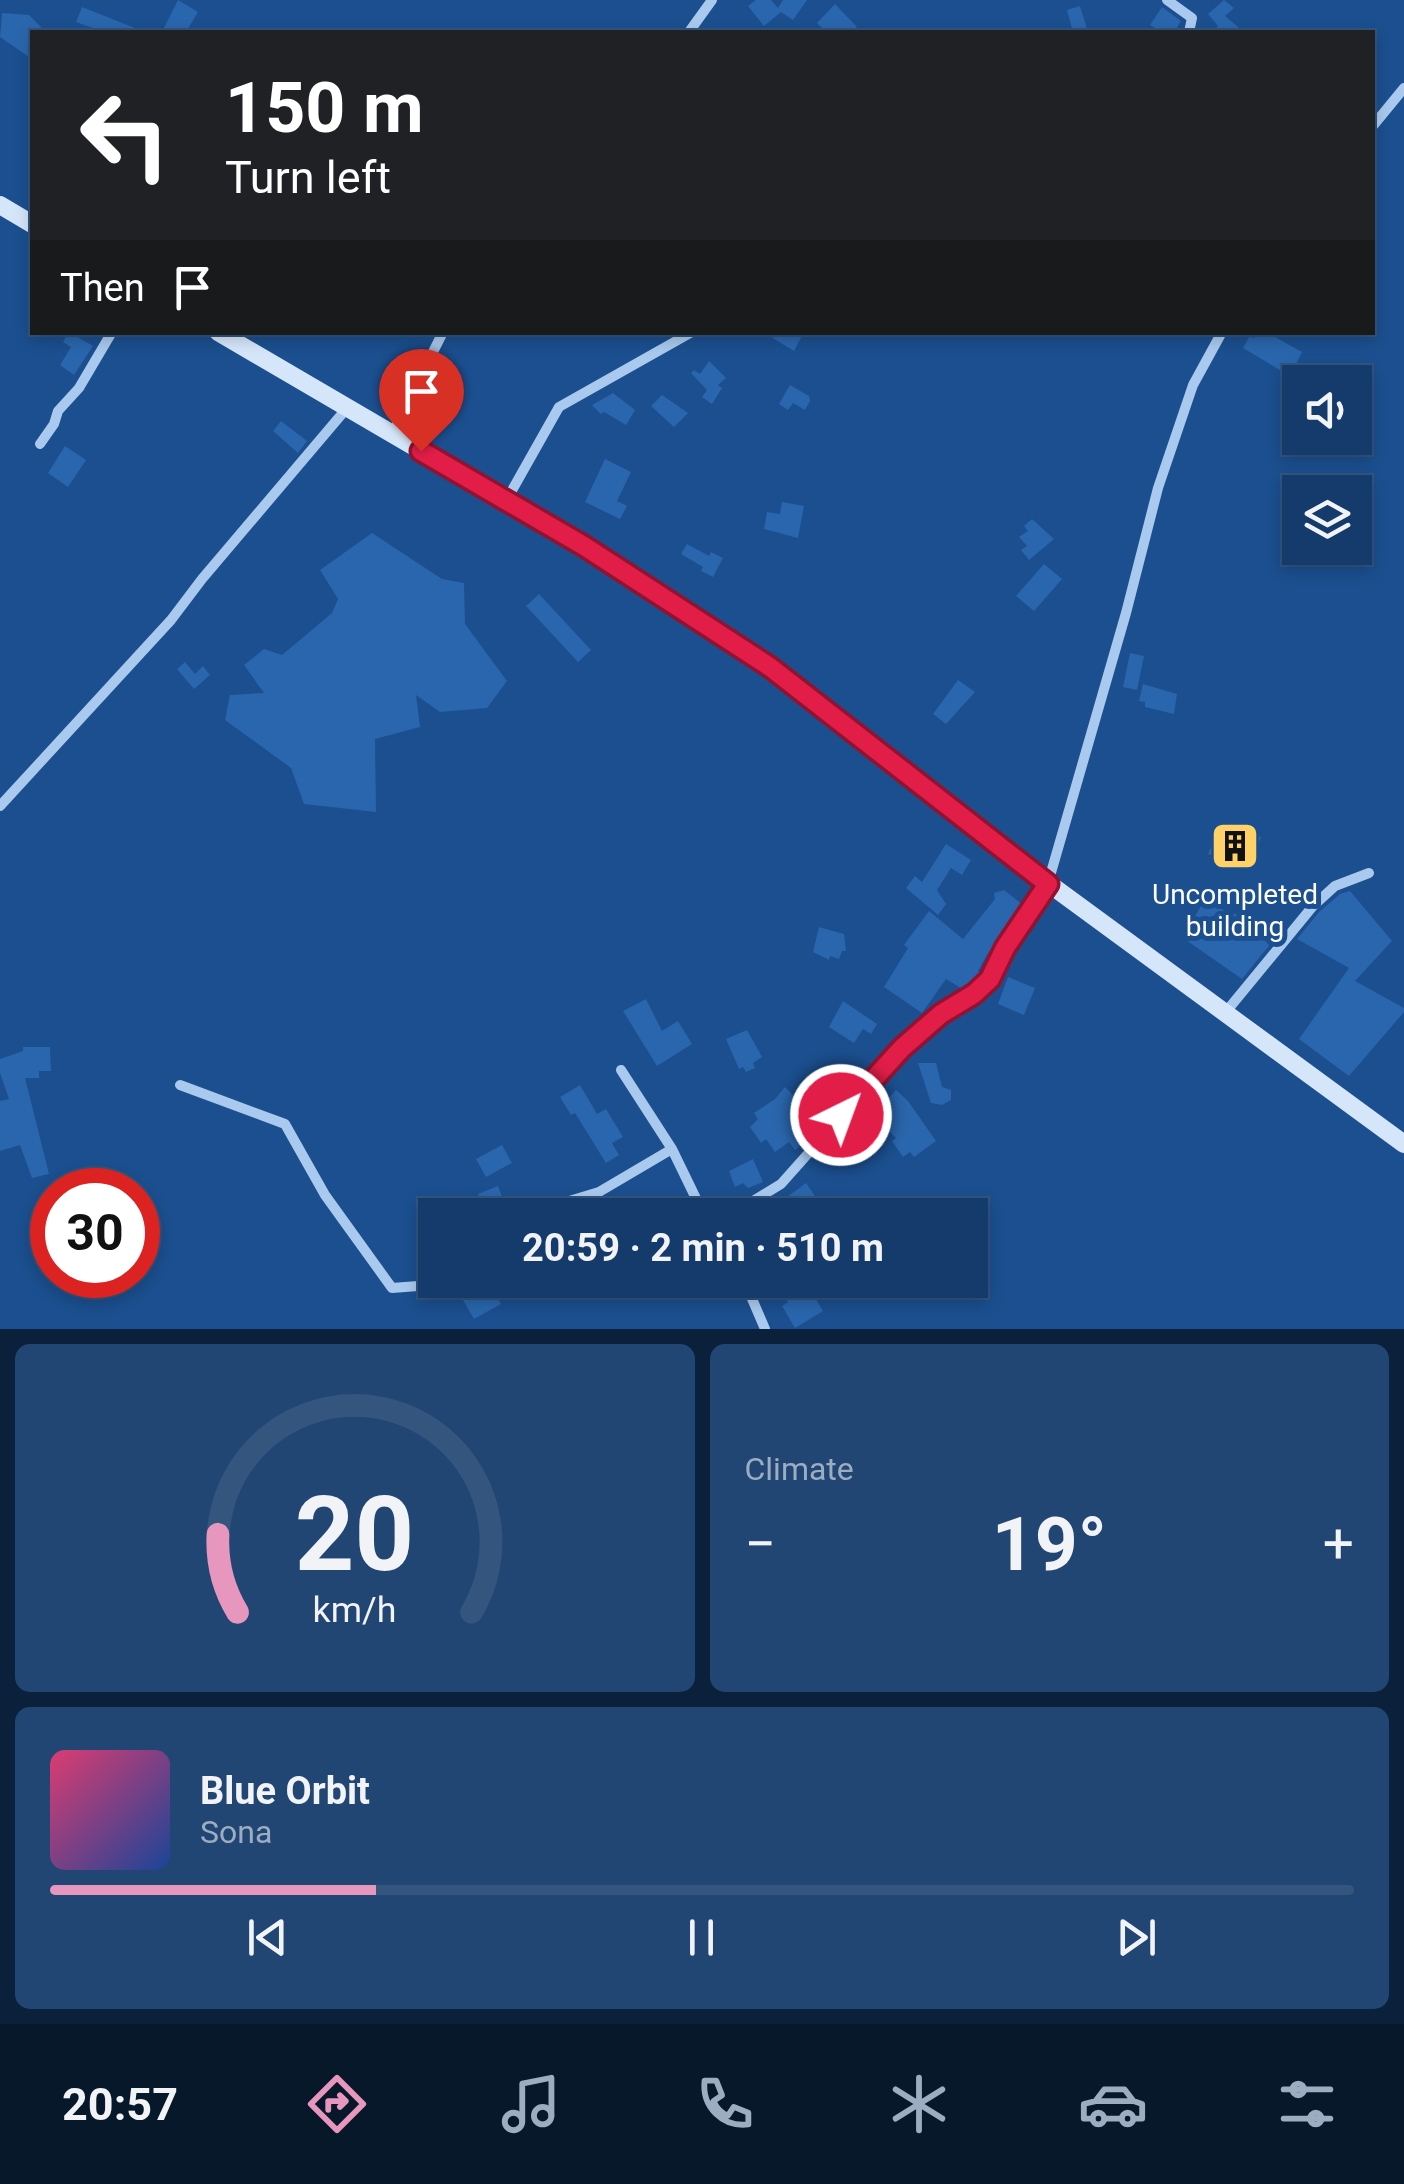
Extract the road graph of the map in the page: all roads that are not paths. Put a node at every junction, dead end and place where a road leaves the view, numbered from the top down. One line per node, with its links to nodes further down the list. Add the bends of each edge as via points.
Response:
1 (712, 0): 3 (street)
2 (1168, 0): 4 (street, via 1192,18)
3 (690, 30)
4 (1189, 30)
5 (1404, 88): 6 (street)
6 (1375, 123)
7 (0, 205): 8 (main road)
8 (30, 223)
9 (110, 335): 16 (street)
10 (223, 335): 14 (main road)
11 (442, 335): 15 (street)
12 (687, 335): 17 (street, via 559,407)
13 (1220, 335): 22 (street, via 1193,384 1158,488)
14 (347, 408): 15 (main road); 19 (street, via 172,620)
15 (392, 434): 17 (main road)
16 (40, 444)
17 (506, 501): 22 (main road, via 770,667)
18 (0, 787): 19 (street)
19 (13, 795): 20 (street)
20 (0, 806)
21 (1369, 873): 23 (street, via 1334,886 1313,906)
22 (1048, 884): 23 (main road); 30 (street, via 990,979 902,1048 780,1184)
23 (1224, 1014): 26 (main road)
24 (621, 1070): 27 (street)
25 (180, 1085): 31 (street, via 285,1124 324,1194 392,1288)
26 (1404, 1144)
27 (672, 1149): 28 (street); 29 (street)
28 (579, 1198)
29 (696, 1198)
30 (757, 1198)
31 (418, 1286)
32 (752, 1298): 33 (street)
33 (765, 1329)

